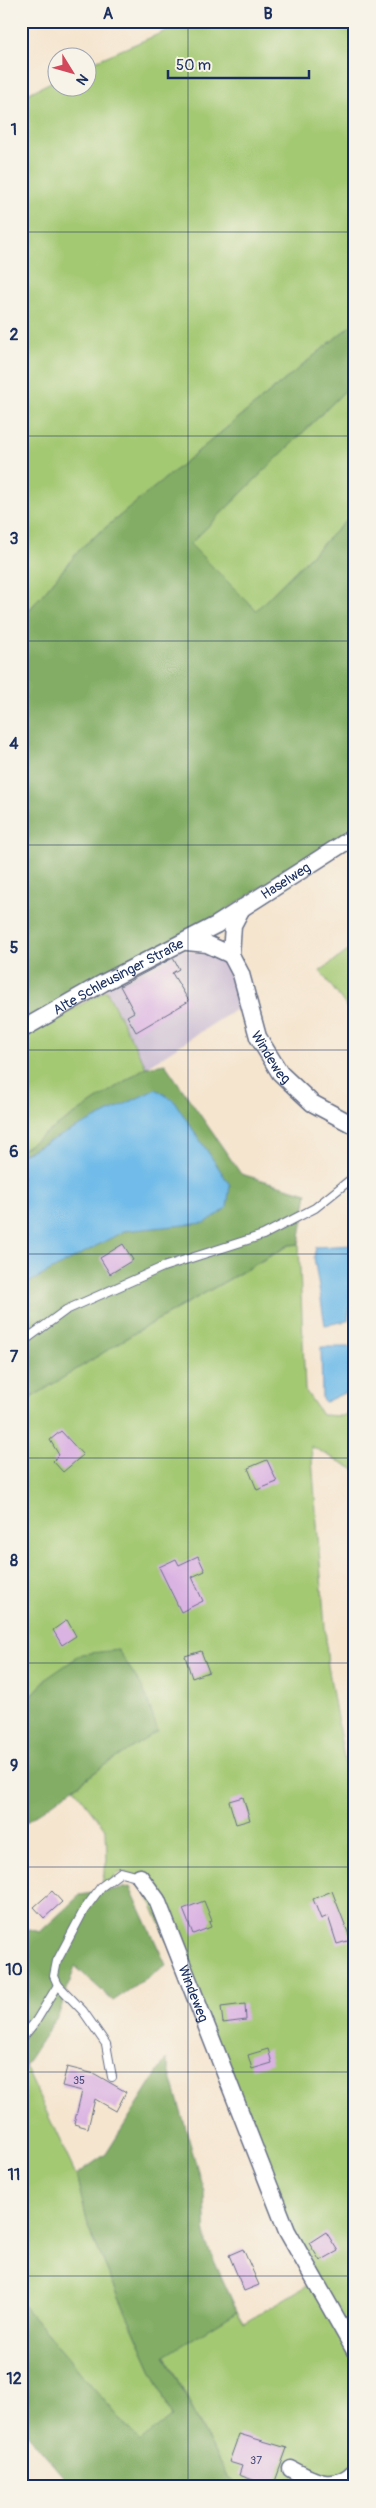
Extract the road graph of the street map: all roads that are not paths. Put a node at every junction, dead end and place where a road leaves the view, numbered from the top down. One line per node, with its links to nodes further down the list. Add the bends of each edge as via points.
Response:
1 (355, 836): 2 (street, Haselweg)
2 (244, 906): 3 (street, Haselweg); 5 (street, Windeweg, via 233,925)
3 (216, 925): 4 (street, Alte Schleusinger Straße)
4 (187, 942): 5 (street, via 207,944); 6 (street, Alte Schleusinger Straße, via 103,983)
5 (231, 955): 7 (street, Windeweg, via 241,974 258,1037 280,1073 312,1103)
6 (21, 1030)
7 (355, 1126)
8 (355, 1176): 9 (lane, via 315,1208 263,1235 163,1267 66,1310)
9 (21, 1343)
10 (140, 1878): 11 (lane, Windeweg, via 121,1872 95,1894 58,1961 54,1976); 14 (street, Windeweg, via 156,1900 287,2231)
11 (58, 1985): 12 (lane); 13 (lane, via 83,2011 106,2044)
12 (23, 2037)
13 (112, 2076)
14 (355, 2352)
15 (292, 2469): 16 (street, via 318,2483 336,2482)
16 (355, 2470)

